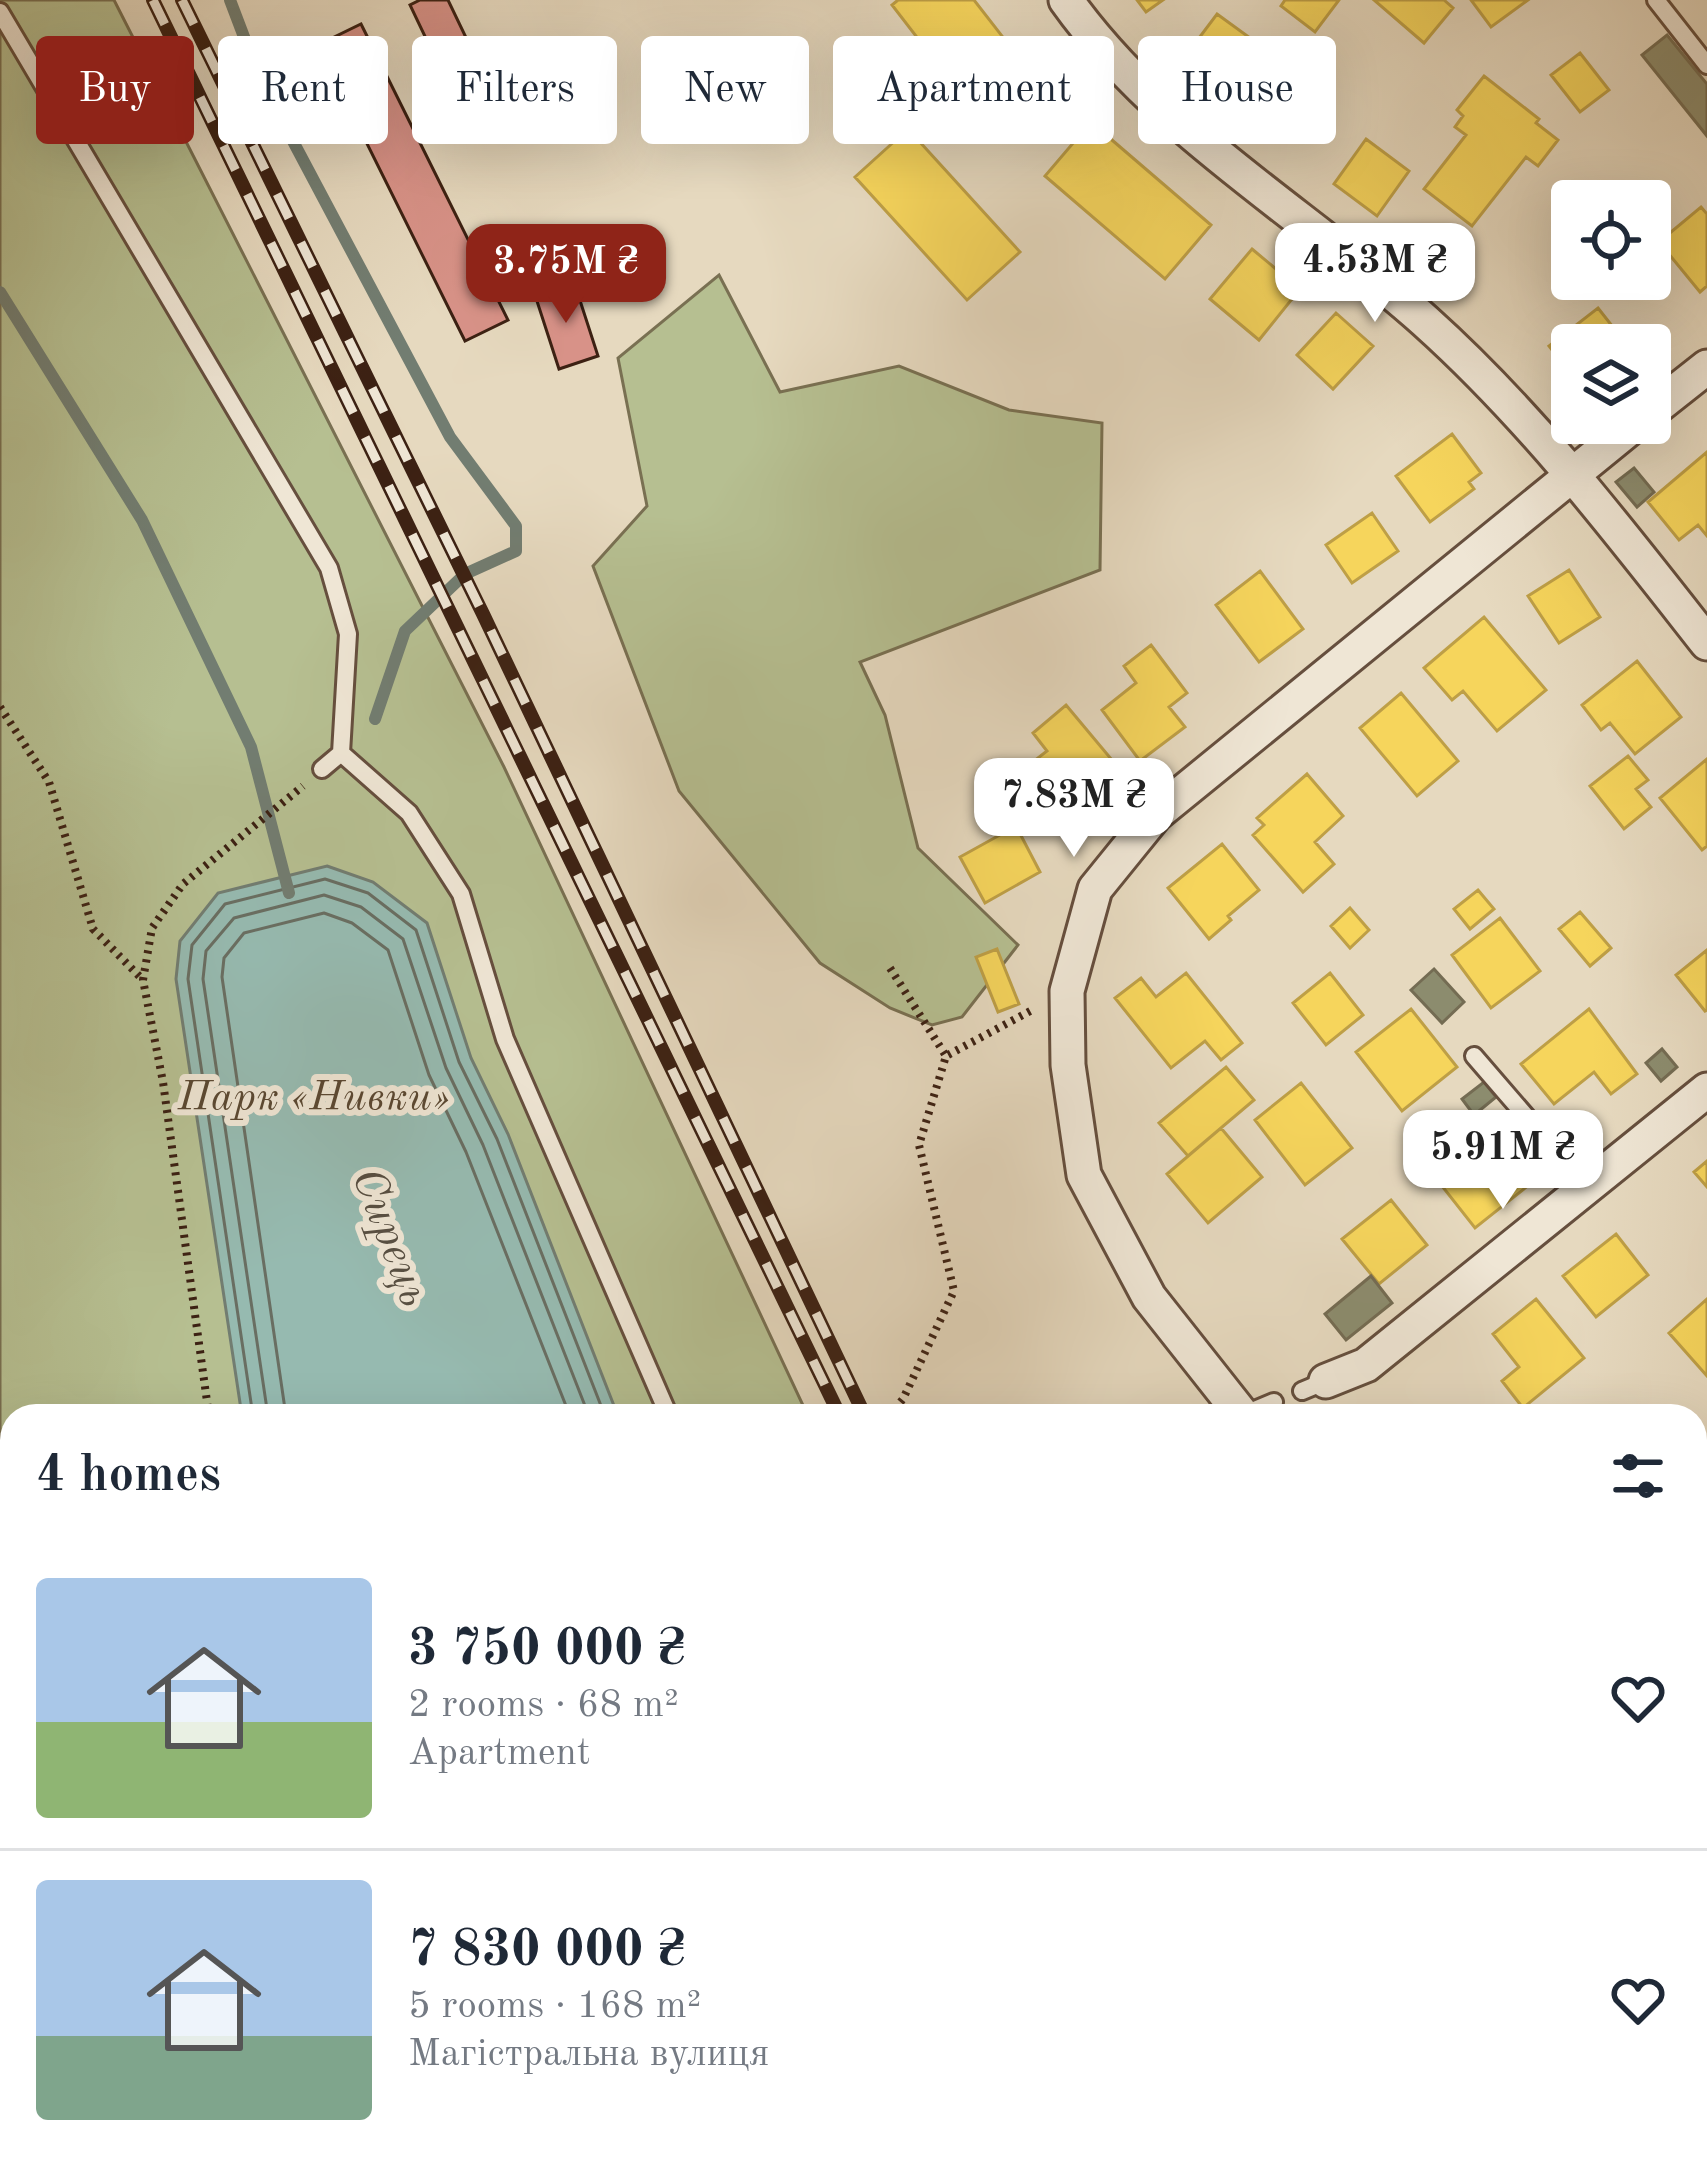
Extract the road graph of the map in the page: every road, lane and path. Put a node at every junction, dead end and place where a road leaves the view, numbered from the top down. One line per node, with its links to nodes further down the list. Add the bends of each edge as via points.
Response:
1 (1066, 0): 8 (street, via 1174,115 1426,322)
2 (1656, 0): 4 (lane)
3 (0, 12): 11 (lane, via 329,568 348,634)
4 (1707, 65)
5 (1707, 367): 6 (street)
6 (1671, 395)
7 (1609, 444): 8 (street)
8 (1574, 472): 9 (street); 15 (street, via 1155,815 1095,889)
9 (1707, 643)
10 (0, 707): 14 (path, via 49,782 93,929)
11 (341, 753): 12 (lane); 23 (lane, via 409,813 461,894 505,1039)
12 (322, 769): 14 (path, via 183,884 152,928)
13 (890, 968): 16 (path)
14 (143, 980): 22 (path)
15 (1067, 992): 16 (path); 25 (street, via 1084,1175 1149,1297)
16 (946, 1056): 24 (path, via 919,1145 954,1291)
17 (1474, 1056): 19 (lane)
18 (1707, 1090): 19 (street)
19 (1588, 1188): 20 (street, via 1366,1365)
20 (1314, 1386)
21 (1274, 1402): 26 (lane)
22 (207, 1404)
23 (664, 1404)
24 (899, 1404)
25 (1234, 1404)
26 (1270, 1404)

